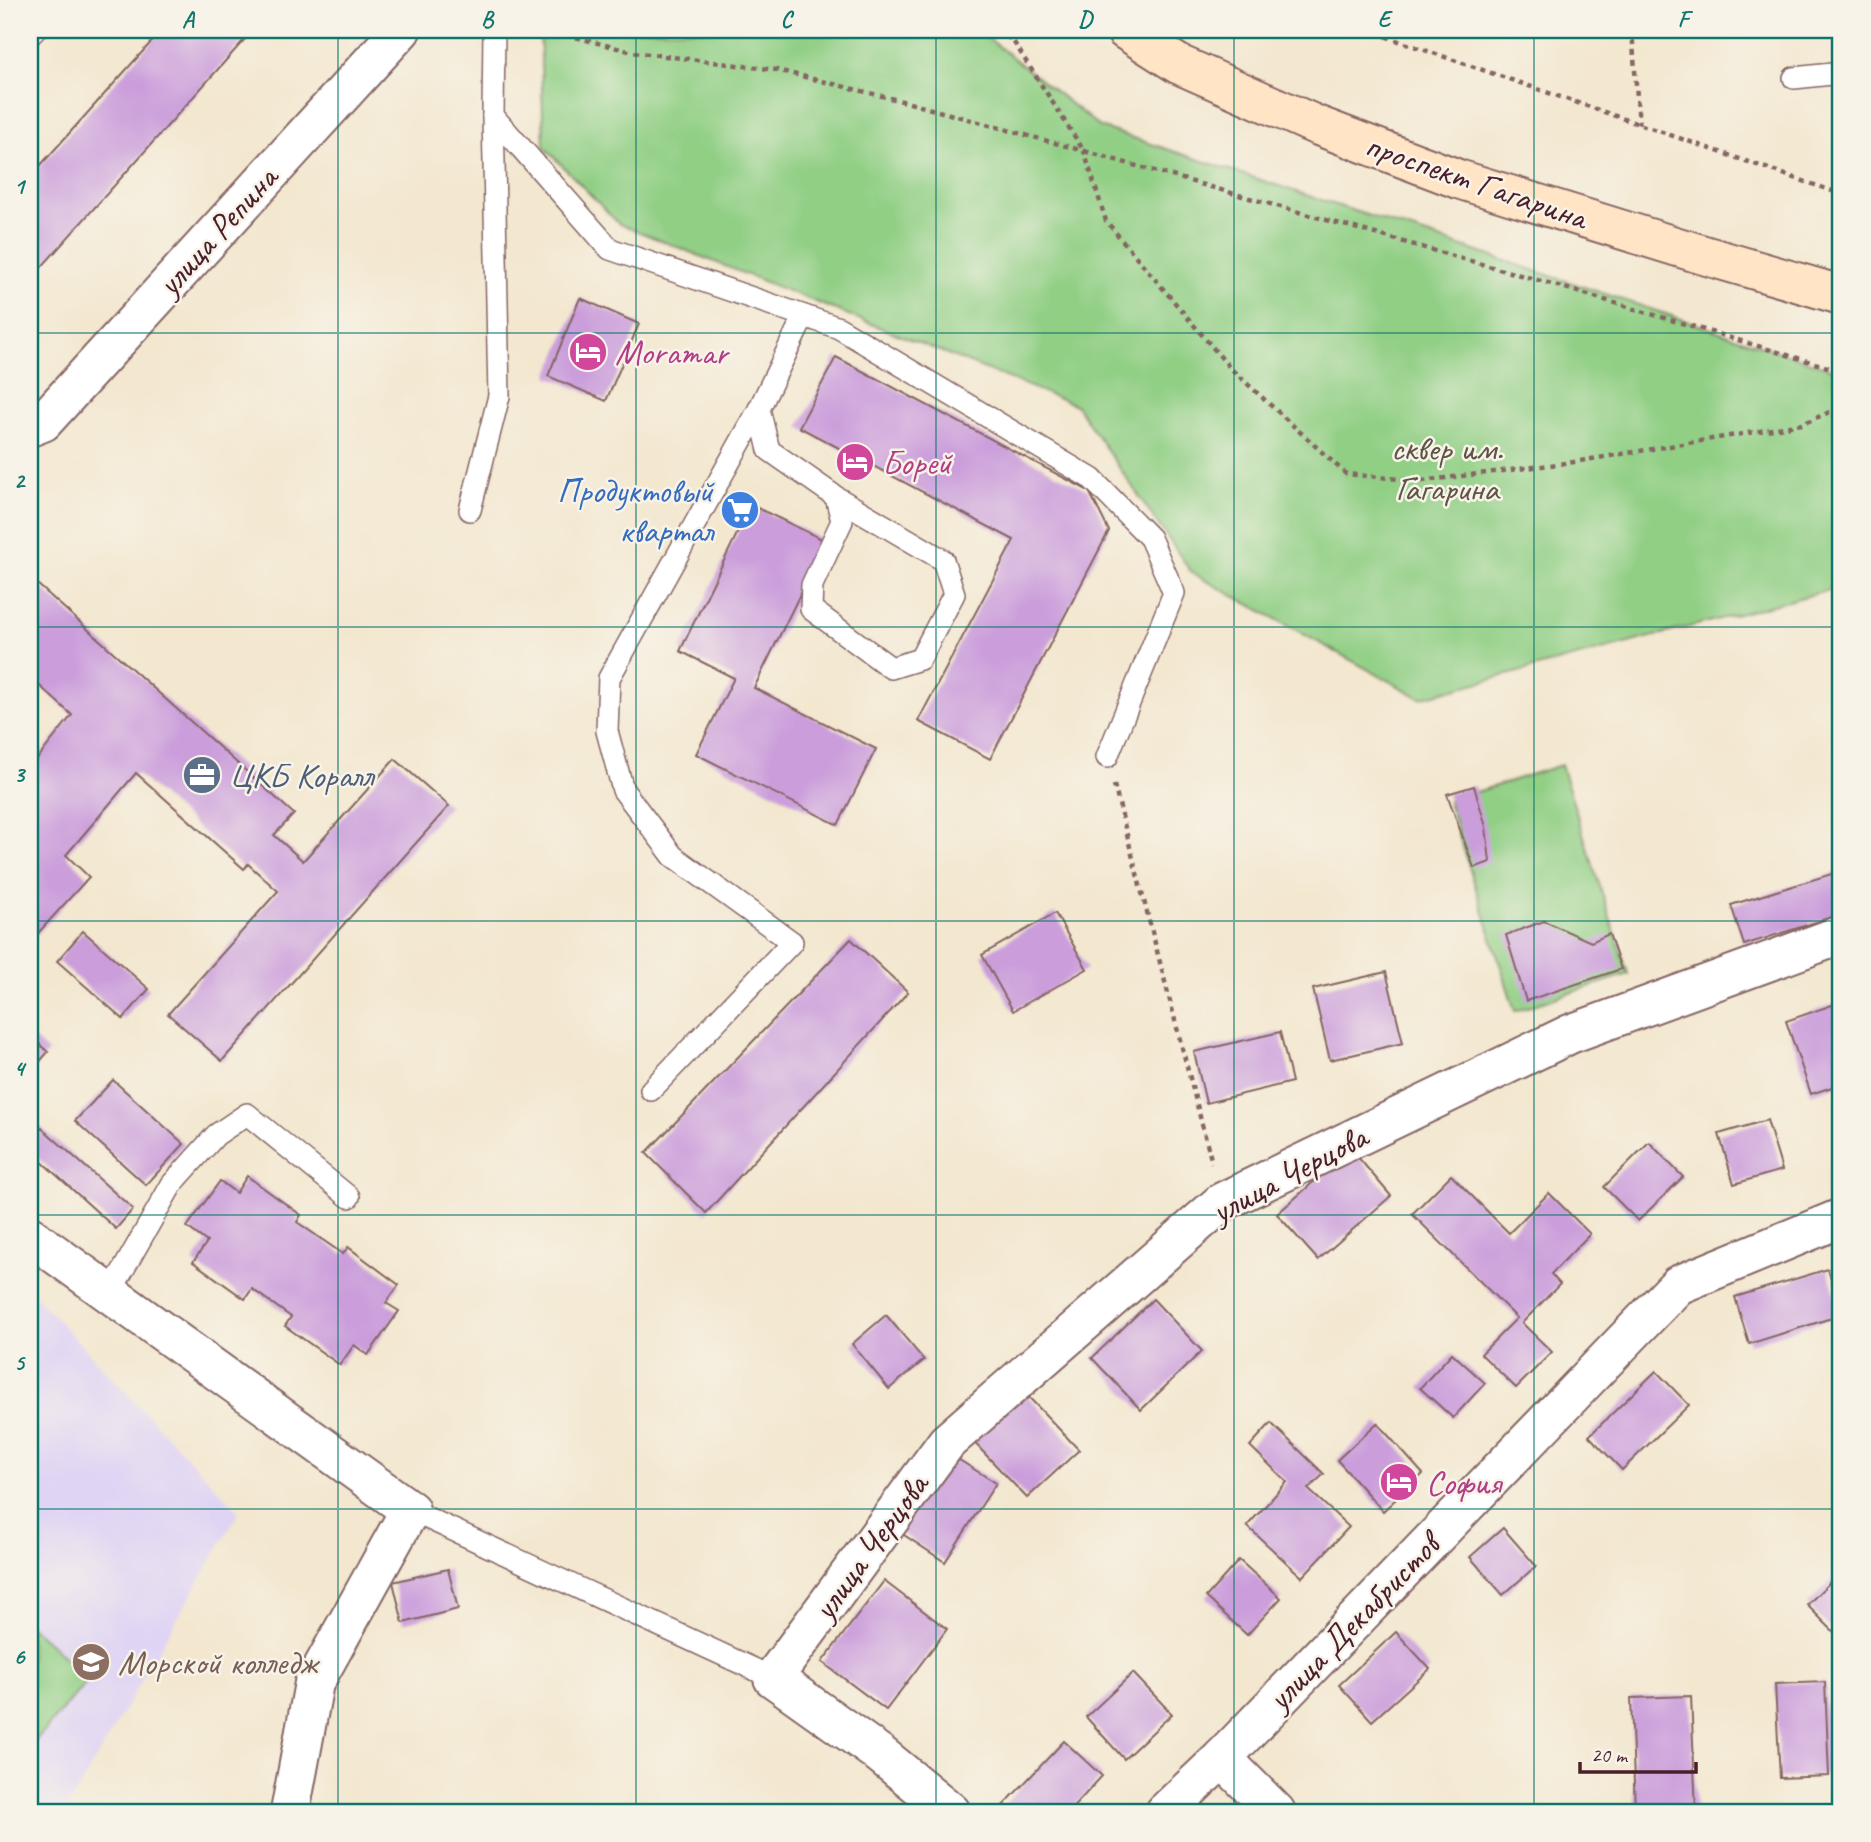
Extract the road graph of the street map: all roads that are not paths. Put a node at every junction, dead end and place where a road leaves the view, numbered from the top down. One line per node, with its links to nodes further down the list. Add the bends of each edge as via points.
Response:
1 (35, 30): 5 (lane)
2 (401, 30): 12 (street, улица Репина, via 43,422)
3 (494, 30): 8 (lane)
4 (1125, 30): 9 (main road, проспект Гагарина, via 1178,64 1316,125 1446,174)
5 (30, 35)
6 (1841, 73): 7 (lane)
7 (1794, 78)
8 (493, 116): 10 (lane, via 610,249); 14 (lane, via 499,396)
9 (1841, 295)
10 (804, 316): 11 (lane); 15 (lane, via 839,328 1092,479 1150,538 1174,593)
11 (759, 409): 13 (lane, via 769,450); 17 (lane, via 609,678 607,731 623,790 673,856 792,942)
12 (30, 427)
13 (836, 497): 13 (lane, via 842,521 812,585 811,609 891,668 920,659 954,594 943,559)
14 (470, 510)
15 (1107, 757)
16 (1841, 935): 23 (street, улица Черцова, via 1570,1034 1222,1202 947,1441)
17 (651, 1090)
18 (349, 1197): 21 (lane, via 247,1114 216,1136 172,1184)
19 (1841, 1218): 24 (street, улица Декабристов, via 1678,1285)
20 (30, 1236): 21 (street)
21 (110, 1293): 22 (street)
22 (410, 1510): 23 (lane); 25 (street, via 314,1683)
23 (773, 1678): 26 (street)
24 (1222, 1758): 27 (street, улица Декабристов); 28 (street)
25 (290, 1812)
26 (951, 1812)
27 (1165, 1812)
28 (1276, 1812)

